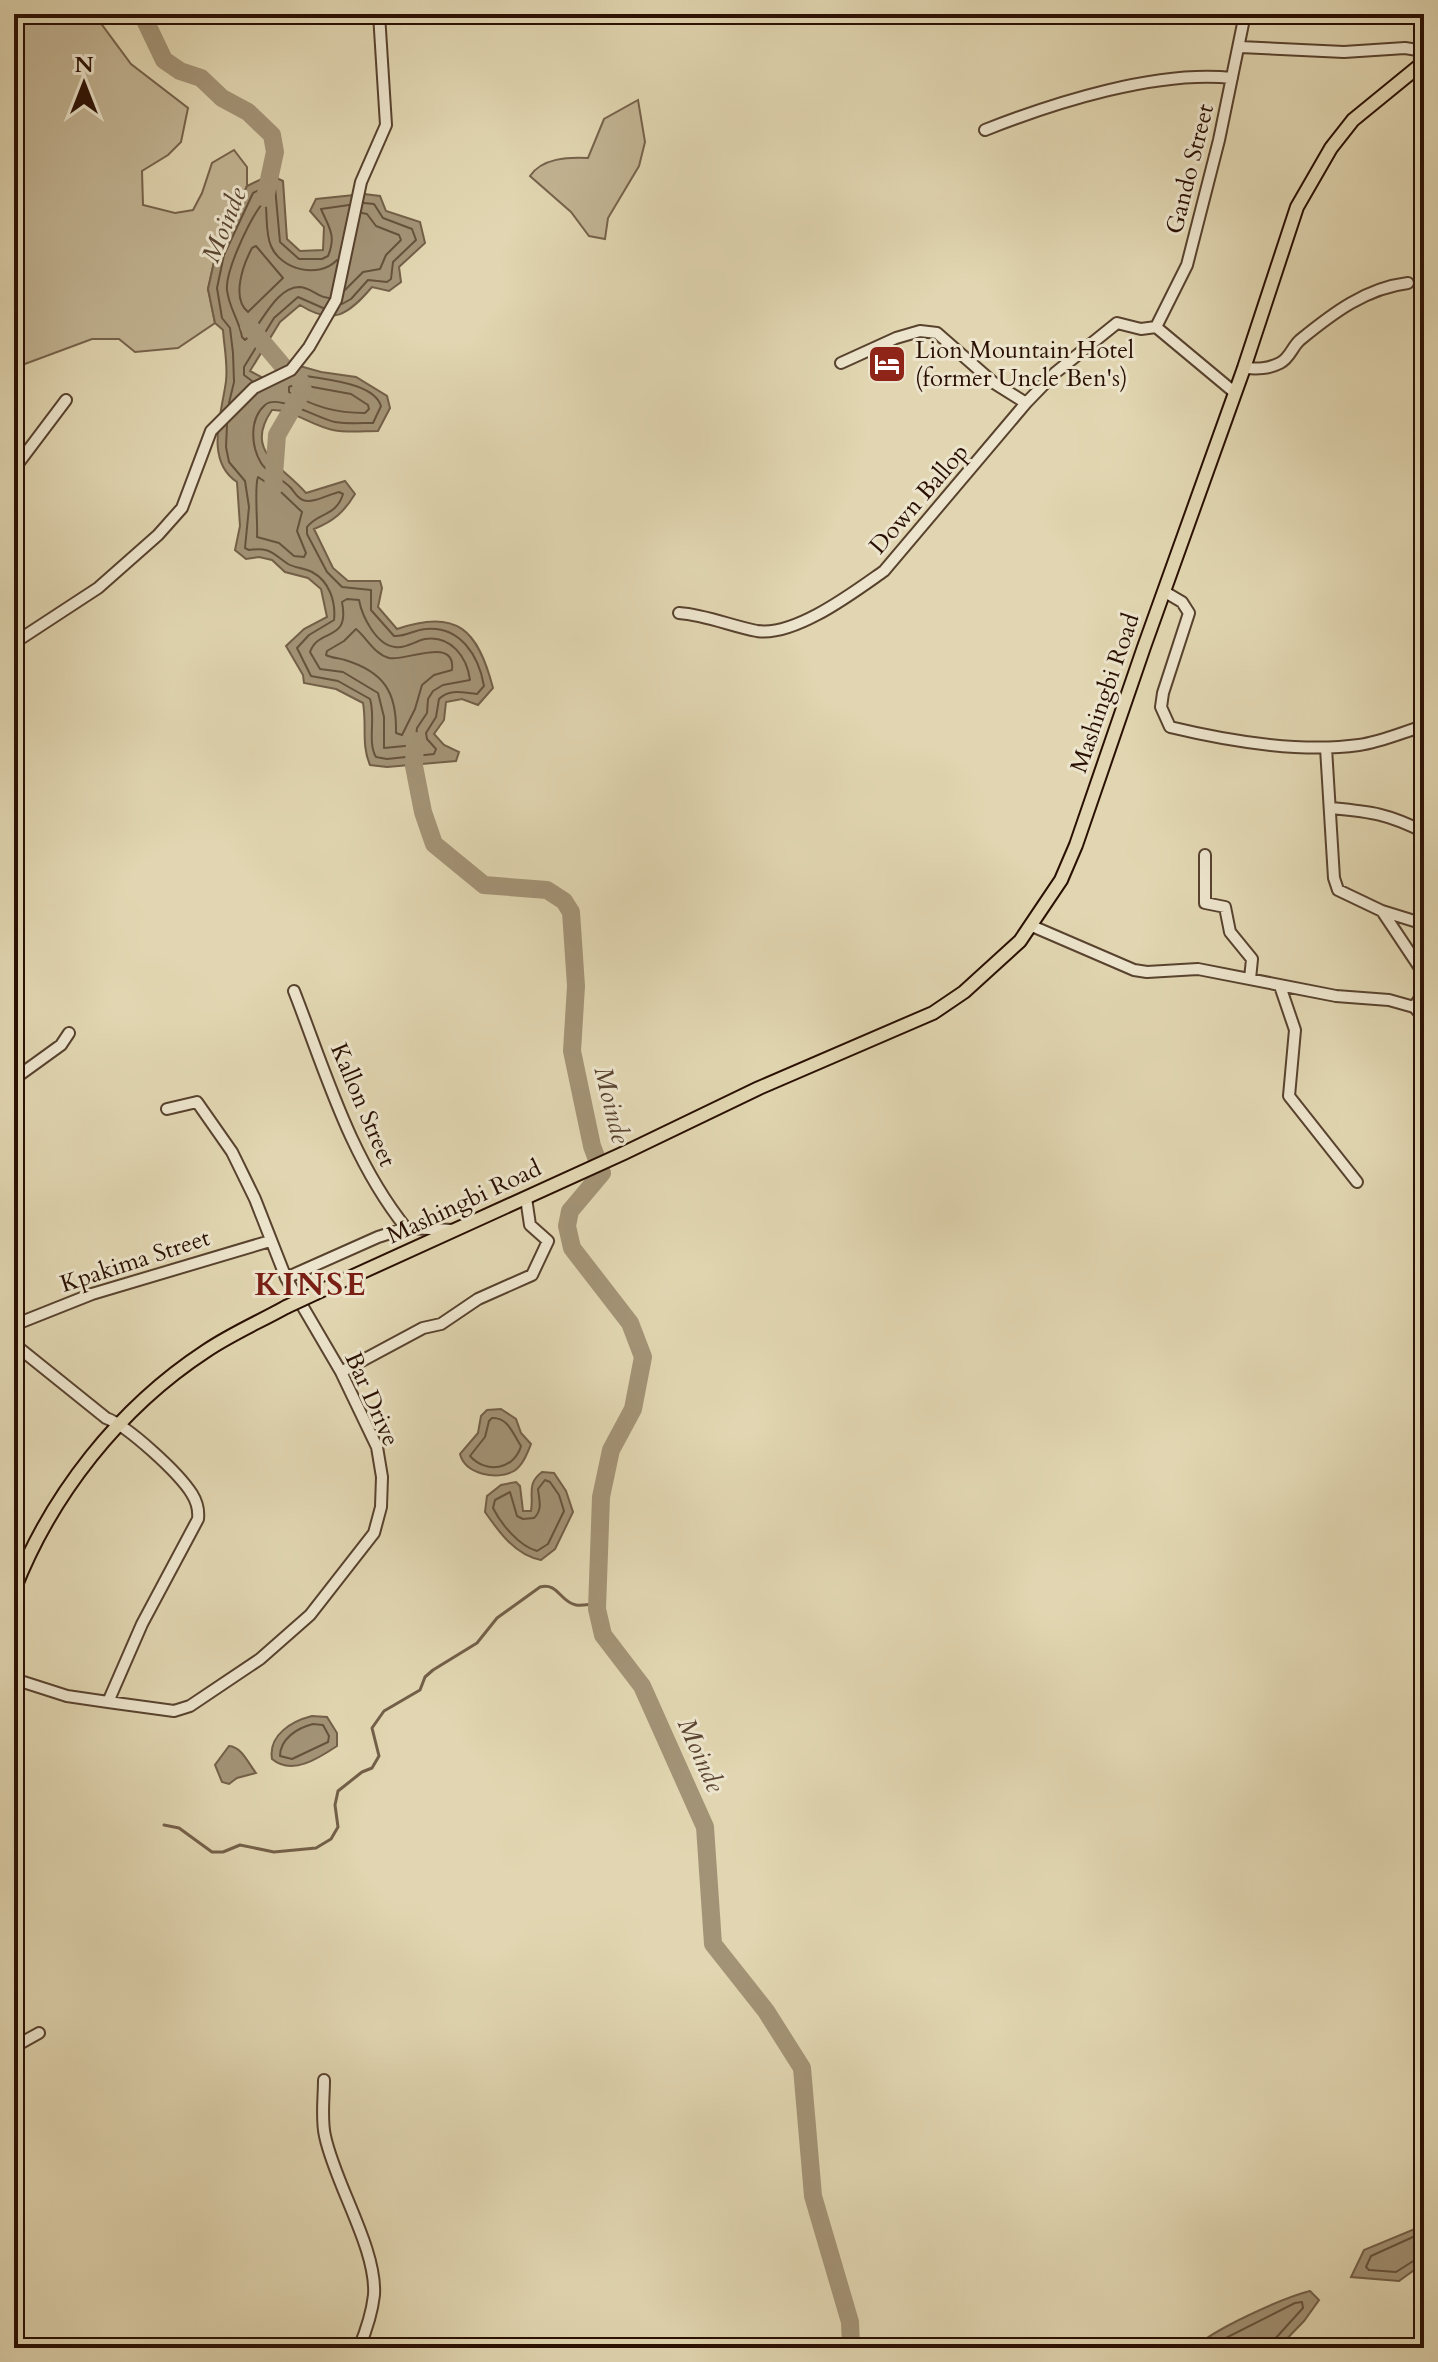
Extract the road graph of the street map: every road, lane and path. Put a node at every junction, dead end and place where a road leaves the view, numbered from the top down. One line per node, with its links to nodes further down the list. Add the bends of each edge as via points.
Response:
1 (379, 14): 18 (street, via 386,125 361,182 336,300 316,335 291,370 254,388 211,431 182,508 158,535 98,588)
2 (1245, 14): 3 (street, Gando Street)
3 (1240, 47): 4 (street); 6 (street, Gando Street)
4 (1424, 51)
5 (1424, 62): 11 (main road, Mashingbi Road, via 1353,120 1313,177 1286,233)
6 (1232, 78): 7 (street, via 1177,77 1085,96); 9 (street, Gando Street, via 1187,265)
7 (985, 130)
8 (1408, 283): 11 (street, via 1360,296 1297,343 1285,361 1266,369)
9 (1156, 327): 12 (street); 14 (street, Down Ballop, via 1117,323)
10 (841, 363): 14 (street, via 896,338 920,331 937,333 994,383)
11 (1244, 368): 12 (main road, Mashingbi Road)
12 (1234, 392): 16 (main road, Mashingbi Road)
13 (66, 400): 15 (street)
14 (1026, 403): 17 (street, Down Ballop, via 884,571 831,606 778,631 761,632)
15 (14, 469)
16 (1165, 592): 20 (street, via 1189,613 1163,693 1161,707 1170,727); 26 (main road, Mashingbi Road, via 1076,845)
17 (679, 613)
18 (14, 643)
19 (1424, 726): 20 (street, via 1363,744)
20 (1326, 748): 21 (street)
21 (1330, 808): 22 (street, via 1376,812); 24 (street, via 1338,890)
22 (1424, 832)
23 (1205, 855): 27 (street, via 1205,903 1225,907 1230,932 1252,959)
24 (1382, 911): 25 (street); 28 (street)
25 (1424, 924)
26 (1032, 926): 27 (street, via 1134,970 1198,969); 38 (main road, Mashingbi Road, via 964,992 933,1013)
27 (1250, 979): 29 (street)
28 (1424, 980)
29 (1280, 986): 32 (street); 37 (street, via 1295,1030 1289,1096)
30 (294, 991): 39 (street, Kallon Street, via 365,1167)
31 (1424, 992): 32 (street)
32 (1414, 1007): 33 (street)
33 (1424, 1018)
34 (69, 1033): 35 (street, via 61,1045)
35 (14, 1079)
36 (167, 1109): 41 (street, Bar Drive, via 197,1102 232,1152)
37 (1357, 1182)
38 (526, 1198): 40 (main road, Mashingbi Road); 45 (street, via 530,1225 548,1241 532,1275)
39 (406, 1228): 40 (street); 42 (street)
40 (454, 1230): 46 (main road, Mashingbi Road, bridge, via 223,1340 188,1363)
41 (270, 1241): 42 (street, Bar Drive); 43 (street, Kpakima Street, via 92,1294)
42 (286, 1278): 45 (street, Bar Drive)
43 (14, 1325)
44 (14, 1344): 46 (street, via 106,1418)
45 (341, 1372): 49 (street, Bar Drive, via 377,1447 381,1507 374,1533 310,1615 211,1694 174,1711)
46 (121, 1423): 47 (main road, via 55,1505); 49 (street, via 179,1477 199,1511)
47 (14, 1590)
48 (14, 1679): 49 (street, Bar Drive)
49 (108, 1702)
50 (39, 2033): 51 (street)
51 (14, 2047)
52 (324, 2080): 53 (street, via 324,2132 374,2293)
53 (359, 2348)

